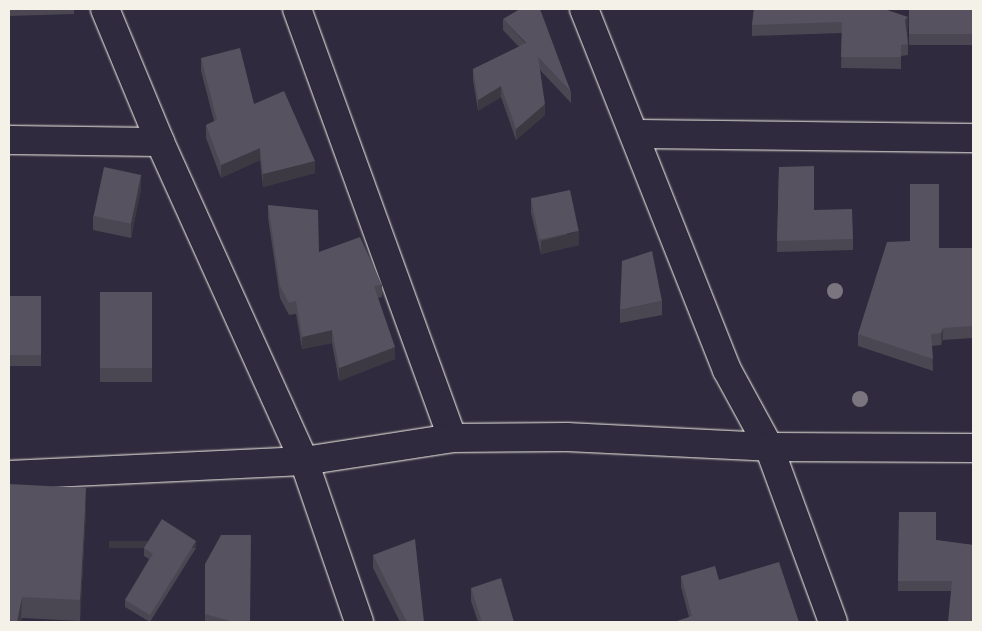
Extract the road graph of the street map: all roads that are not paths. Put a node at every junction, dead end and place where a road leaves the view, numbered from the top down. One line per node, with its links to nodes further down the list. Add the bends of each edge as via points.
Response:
1 (105, 9): 7 (street)
2 (297, 9): 8 (street)
3 (584, 9): 4 (street)
4 (634, 134): 5 (street); 9 (street, via 727,370)
5 (973, 138)
6 (9, 140): 7 (street)
7 (160, 142): 11 (street)
8 (452, 438): 9 (street, via 567,437); 11 (street)
9 (769, 447): 10 (street); 14 (street)
10 (973, 448)
11 (304, 461): 12 (street); 13 (street)
12 (9, 476)
13 (359, 622)
14 (833, 622)

